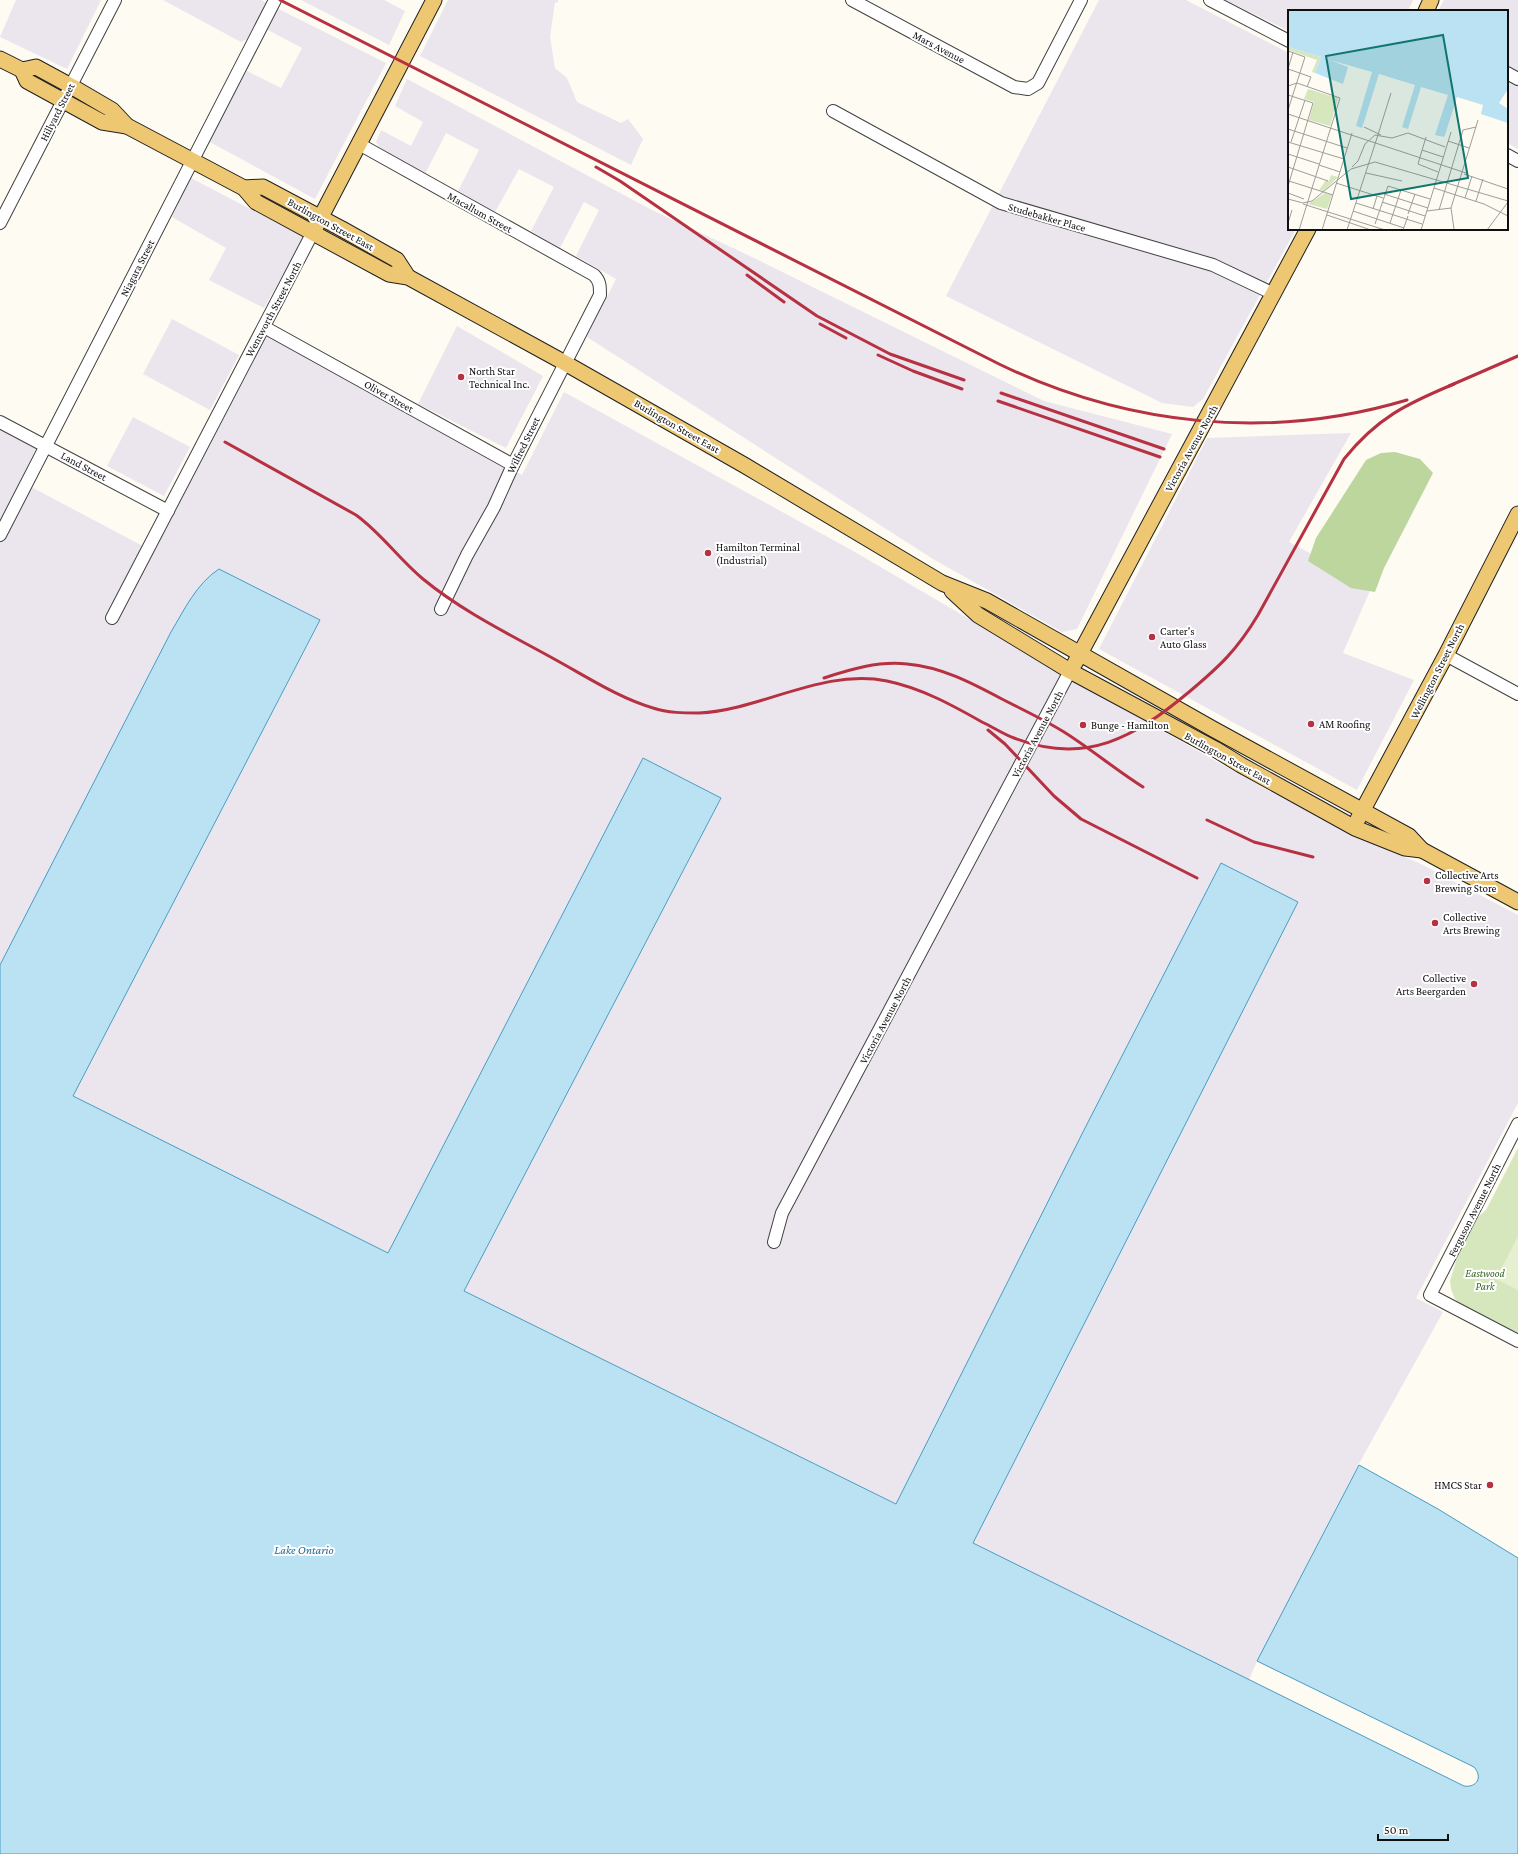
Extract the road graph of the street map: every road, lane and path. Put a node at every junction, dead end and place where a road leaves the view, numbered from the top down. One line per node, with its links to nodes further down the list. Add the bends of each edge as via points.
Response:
1 (115, 0): 15 (street, Hillyard Street)
2 (275, 0): 21 (street, Niagara Street)
3 (434, 0): 19 (main road, Wentworth Street North)
4 (852, 0): 8 (street, Mars Avenue)
5 (1081, 0): 8 (street, Mars Avenue, via 1038,83 1028,89 1014,87)
6 (1210, 0): 10 (street)
7 (1431, 0): 9 (main road)
8 (868, 4)
9 (1426, 10)
10 (1288, 40)
11 (0, 59): 12 (main road, Burlington Street East)
12 (22, 70): 15 (main road, Burlington Street East, via 36,67); 16 (main road, Burlington Street East, via 27,81)
13 (1508, 74): 14 (street)
14 (1518, 79)
15 (71, 86): 16 (street, Hillyard Street); 18 (main road, Burlington Street East, via 112,110)
16 (63, 101): 18 (main road, Burlington Street East, via 102,122); 25 (street, Hillyard Street)
17 (833, 111): 30 (street, Studebakker Place, via 1001,203 1213,266)
18 (127, 126): 21 (main road, Burlington Street East)
19 (359, 144): 24 (main road, Wentworth Street North); 29 (street, Macallum Street, via 594,275)
20 (1508, 156): 22 (street)
21 (193, 160): 23 (main road, Burlington Street East); 34 (street, Niagara Street)
22 (1518, 161)
23 (244, 188): 24 (main road, Burlington Street East, via 263,187); 27 (main road, Burlington Street East, via 256,202)
24 (321, 218): 27 (main road, Wentworth Street North); 28 (main road, Burlington Street East, via 396,260)
25 (0, 223)
26 (1307, 230): 30 (main road, Victoria Avenue North)
27 (313, 232): 28 (main road, Burlington Street East, via 389,274); 31 (street, Wentworth Street North)
28 (408, 277): 32 (main road, Burlington Street East)
29 (599, 281): 32 (street, Wilfred Street, via 600,295)
30 (1274, 294): 42 (main road, Victoria Avenue North)
31 (264, 327): 35 (street, Oliver Street); 36 (street, Wentworth Street North)
32 (565, 363): 35 (street, Wilfred Street); 39 (main road, Burlington Street East, via 744,464)
33 (0, 422): 34 (street, Land Street)
34 (46, 446): 36 (street, Land Street); 38 (street, Niagara Street)
35 (513, 465): 40 (street, Wilfred Street)
36 (168, 511): 41 (street, Wentworth Street North)
37 (1518, 516): 43 (main road, Wellington Street North)
38 (0, 535)
39 (942, 583): 42 (main road, Burlington Street East, via 987,601); 44 (main road, Burlington Street East, via 978,615)
40 (441, 608)
41 (112, 618)
42 (1079, 654): 44 (main road, Victoria Avenue North); 46 (main road, Burlington Street East)
43 (1446, 655): 45 (street); 46 (main road, Wellington Street North)
44 (1070, 671): 47 (main road, Burlington Street East); 51 (street, Victoria Avenue North, via 782,1213)
45 (1518, 694)
46 (1362, 811): 47 (main road, Wellington Street North); 48 (main road, Burlington Street East, via 1409,836)
47 (1355, 828): 48 (main road, Burlington Street East, via 1405,848)
48 (1422, 850): 49 (main road, Burlington Street East)
49 (1518, 902)
50 (1518, 1124): 52 (street, Ferguson Avenue North, via 1430,1295)
51 (774, 1242)
52 (1518, 1341)

